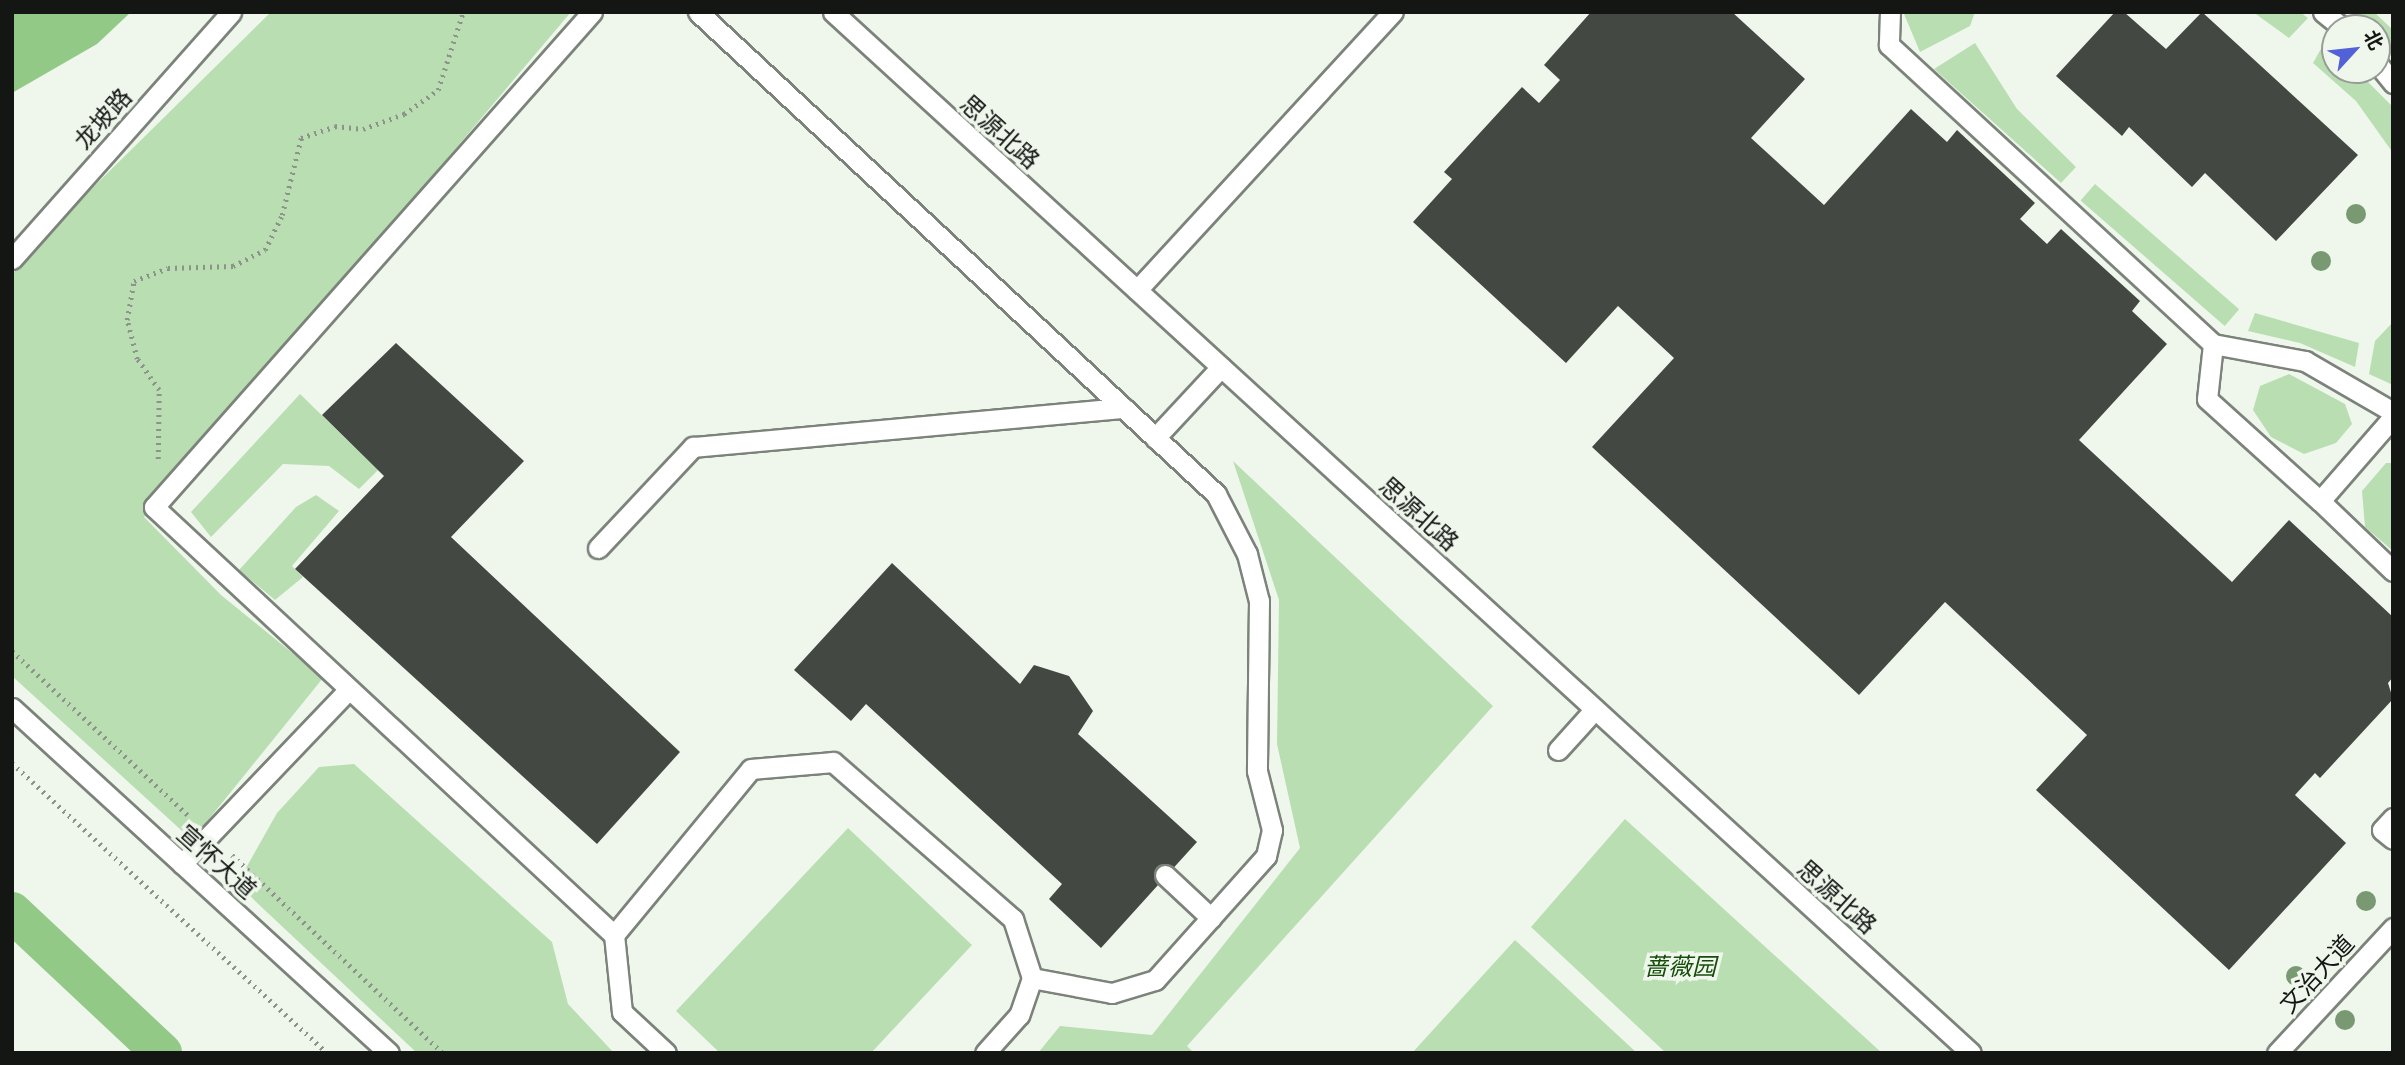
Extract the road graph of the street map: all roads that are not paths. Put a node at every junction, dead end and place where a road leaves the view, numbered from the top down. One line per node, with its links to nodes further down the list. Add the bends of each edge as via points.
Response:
1 (231, 12): 7 (lane, 龙坡路)
2 (592, 12): 17 (lane, via 154,507)
3 (698, 12): 11 (lane)
4 (833, 12): 8 (lane, 思源北路)
5 (1393, 12): 8 (lane)
6 (1890, 12): 9 (lane, via 1889,45)
7 (12, 259)
8 (1137, 290): 10 (lane, 思源北路)
9 (2213, 344): 12 (lane, via 2305,361); 14 (lane, via 2207,399)
10 (1221, 367): 13 (lane); 19 (lane, 思源北路)
11 (1123, 408): 13 (lane); 15 (lane, via 693,447)
12 (2393, 414): 14 (lane)
13 (1155, 438): 25 (lane, via 1216,495 1247,554 1259,601 1257,772 1272,830 1266,856)
14 (2320, 501): 16 (lane)
15 (598, 548)
16 (2393, 571)
17 (349, 689): 23 (lane); 27 (lane)
18 (12, 708): 23 (lane, 宣怀大道)
19 (1595, 709): 20 (lane); 33 (lane, 思源北路)
20 (1558, 750)
21 (2393, 818): 22 (lane, via 2382,830)
22 (2393, 839)
23 (182, 863): 30 (lane, 宣怀大道)
24 (1165, 875): 25 (lane)
25 (1210, 918): 28 (lane, via 1155,980 1134,990 1112,993)
26 (2393, 928): 29 (lane, 文治大道)
27 (614, 935): 28 (lane, via 751,769 833,762 1013,919); 31 (lane, via 622,1012)
28 (1032, 978): 32 (lane, via 1019,1015)
29 (2288, 1049)
30 (388, 1053)
31 (666, 1053)
32 (985, 1053)
33 (1971, 1053)

